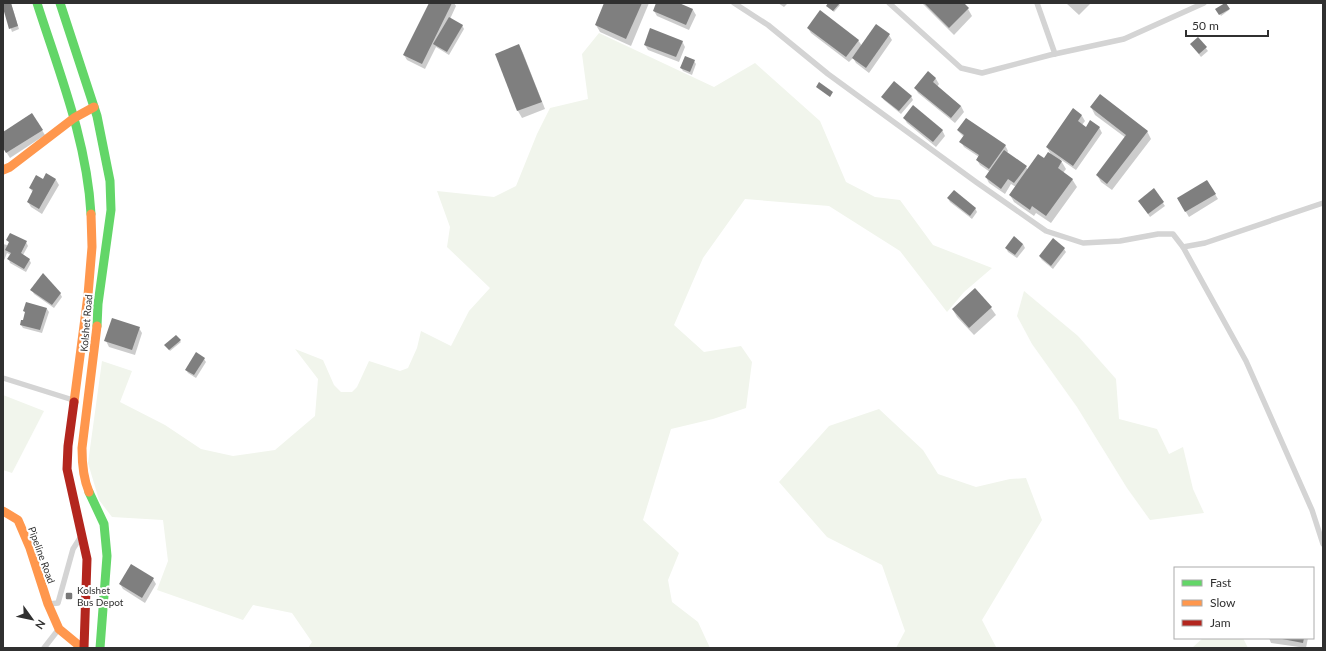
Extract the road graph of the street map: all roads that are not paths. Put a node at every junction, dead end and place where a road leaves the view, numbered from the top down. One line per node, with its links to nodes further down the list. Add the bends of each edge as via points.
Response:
1 (38, 3): 9 (street, Kolshet Road)
2 (60, 3): 8 (street, Kolshet Road)
3 (734, 3): 13 (lane, via 768,25 828,74 1046,231 1083,243 1173,234)
4 (889, 3): 7 (lane, via 961,68 982,73)
5 (1037, 3): 7 (lane)
6 (1204, 3): 7 (lane, via 1124,39)
7 (1055, 54)
8 (94, 108): 9 (street); 14 (street, Kolshet Road, via 110,181 111,210)
9 (74, 118): 10 (street); 12 (street, Kolshet Road, via 84,158 90,202)
10 (3, 170)
11 (1323, 203): 13 (lane, via 1205,243)
12 (92, 247): 14 (street); 15 (street, Kolshet Road)
13 (1183, 247): 24 (lane, via 1246,362 1312,510)
14 (105, 249): 16 (street, Kolshet Road)
15 (84, 333): 16 (street); 18 (street, Kolshet Road)
16 (97, 335): 19 (street, Kolshet Road)
17 (3, 378): 18 (lane)
18 (74, 400): 19 (lane); 21 (street, Kolshet Road)
19 (87, 402): 20 (street, Kolshet Road)
20 (82, 465): 21 (street); 29 (street, Kolshet Road, via 86,485 104,524 107,556)
21 (67, 469): 23 (street, Kolshet Road)
22 (3, 511): 25 (street, Pipeline Road, via 18,520)
23 (82, 534): 25 (lane, via 73,549 58,603); 28 (street, Kolshet Road, via 87,559)
24 (1323, 544)
25 (48, 604): 26 (street, Pipeline Road)
26 (58, 629): 27 (lane); 28 (street, Pipeline Road)
27 (44, 648)
28 (83, 648)
29 (100, 648)

